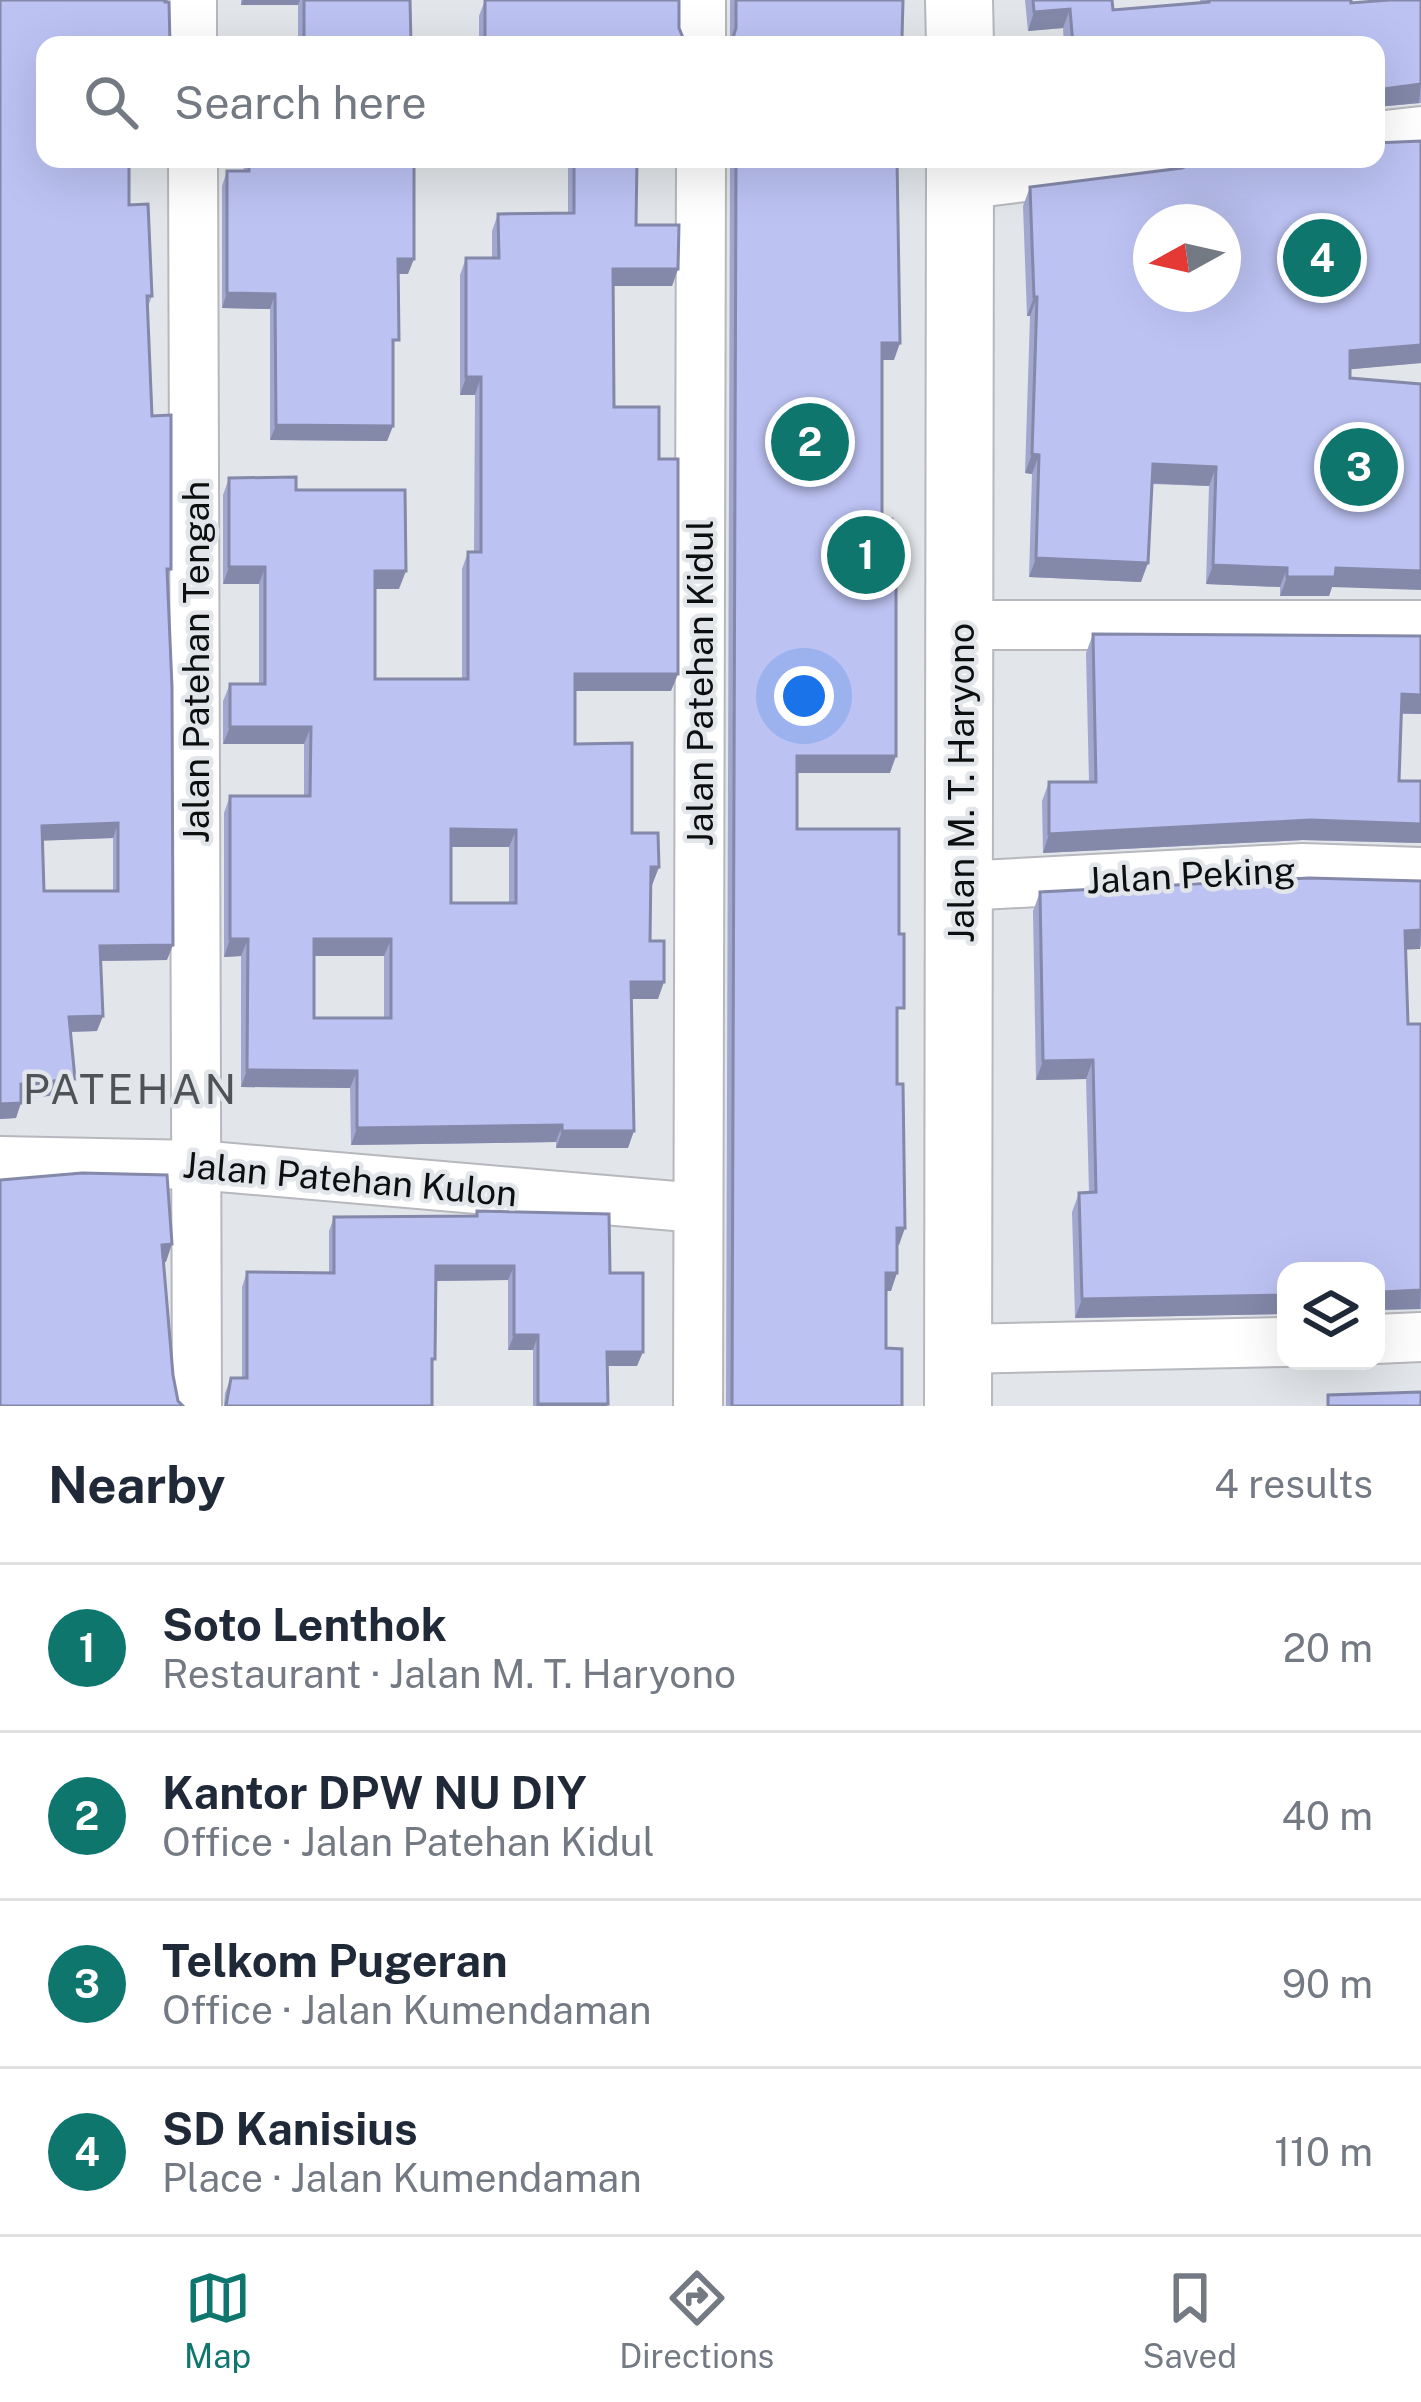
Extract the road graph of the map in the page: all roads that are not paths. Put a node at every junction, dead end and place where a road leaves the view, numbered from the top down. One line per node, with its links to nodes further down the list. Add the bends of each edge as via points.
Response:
1 (192, 0): 4 (street)
2 (701, 0): 5 (street)
3 (959, 0): 6 (main road)
4 (192, 36)
5 (701, 36)
6 (959, 36)
7 (1421, 131): 8 (street)
8 (1385, 135)
9 (193, 168): 18 (street, Jalan Patehan Tengah)
10 (701, 168): 19 (street, Jalan Patehan Kidul)
11 (1025, 168): 12 (street)
12 (961, 172): 14 (main road, Jalan M. T. Haryono)
13 (1421, 625): 14 (street)
14 (962, 626): 16 (main road, Jalan M. T. Haryono)
15 (1421, 872): 16 (street, Jalan Peking, via 1302,868)
16 (962, 886): 23 (main road, Jalan M. T. Haryono)
17 (0, 1160): 18 (street, Jalan Patehan Kulon)
18 (197, 1165): 19 (street, Jalan Patehan Kulon); 24 (street, Jalan Patehan Tengah)
19 (698, 1208): 25 (street, Jalan Patehan Kidul)
20 (1421, 1337): 21 (street)
21 (1385, 1339)
22 (1277, 1343): 23 (street)
23 (958, 1377)
24 (196, 1406)
25 (698, 1406)

